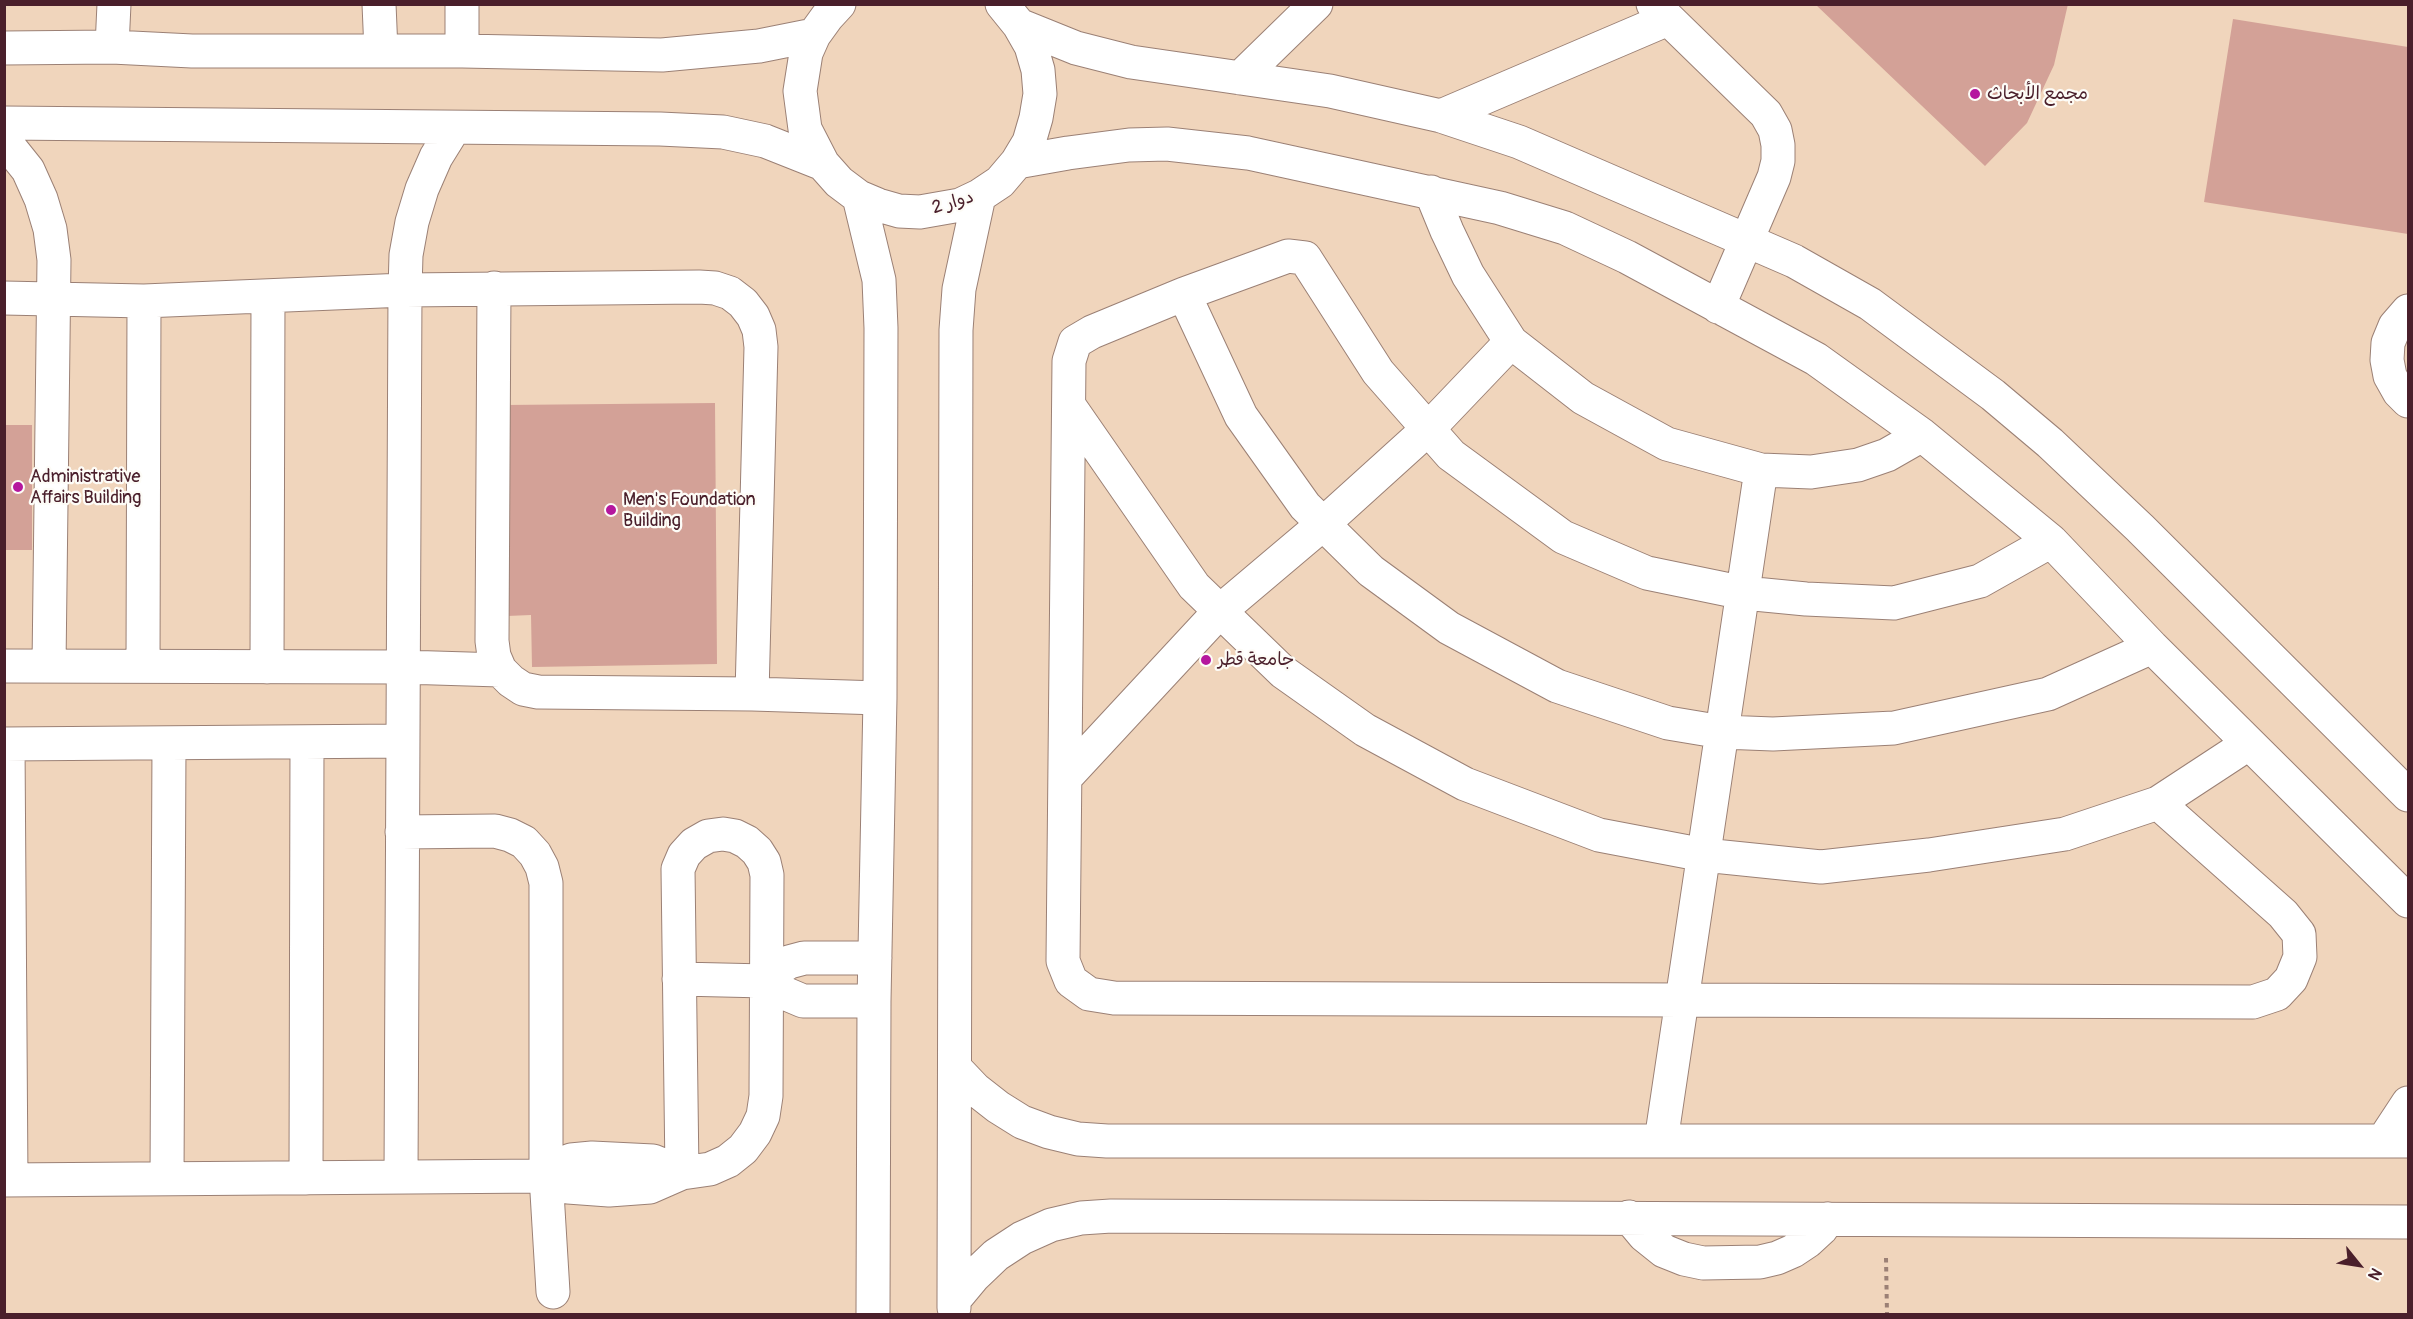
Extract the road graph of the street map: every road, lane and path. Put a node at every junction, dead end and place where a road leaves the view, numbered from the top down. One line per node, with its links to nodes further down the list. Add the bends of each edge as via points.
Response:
1 (114, 4): 9 (street)
2 (380, 4): 11 (street)
3 (462, 4): 12 (street)
4 (838, 4): 8 (street, دوار 2)
5 (1316, 4): 13 (street)
6 (1661, 12): 14 (street); 23 (street, via 1766,114 1774,130 1779,145 1774,177)
7 (1011, 14): 13 (street, via 1076,48 1131,62); 18 (street, دوار 2, via 1031,46 1040,94 1031,134)
8 (814, 35): 12 (street, via 759,46 662,55); 19 (street, دوار 2, via 806,53 800,91 805,129)
9 (112, 47): 10 (street); 11 (street)
10 (4, 48)
11 (381, 51): 12 (street)
12 (462, 51)
13 (1240, 78): 14 (street)
14 (1441, 116): 23 (street, via 1519,142)
15 (4, 123): 16 (street)
16 (454, 128): 19 (street, via 723,132 765,141); 25 (street, via 436,157 412,222)
17 (4, 140): 29 (street, via 28,171 41,199 54,260)
18 (1017, 162): 20 (street, via 1089,150 1167,144 1248,153); 21 (street, دوار 2, via 1000,182)
19 (823, 164): 22 (street, دوار 2)
20 (1431, 192): 31 (street, via 1565,228); 33 (street, via 1468,276)
21 (979, 196): 22 (street, دوار 2, via 960,205 920,212 879,206); 69 (street, via 959,289 956,330)
22 (859, 197): 51 (street, via 879,280)
23 (1746, 239): 31 (street); 59 (street, via 1870,304 2050,442)
24 (494, 288): 25 (street); 49 (street, via 492,641); 50 (street, via 715,288 730,293 753,316 760,347)
25 (405, 290): 27 (street); 48 (street)
26 (1184, 294): 35 (street, via 1076,342 1069,361); 36 (street, via 1288,256 1305,258 1378,372); 39 (street, via 1242,416 1305,506)
27 (267, 297): 30 (street); 47 (street)
28 (4, 298): 29 (street)
29 (53, 299): 30 (street); 45 (street)
30 (144, 301): 46 (street)
31 (1718, 307): 37 (street, via 1816,359)
32 (2409, 311): 34 (street, via 2395,326 2386,360 2390,376)
33 (1512, 342): 36 (street); 38 (street, via 1583,398 1667,444)
34 (2409, 401)
35 (1070, 407): 42 (street, via 1194,585); 58 (street)
36 (1428, 429): 39 (street); 41 (street, via 1452,455 1563,537 1647,573)
37 (1922, 435): 38 (street, via 1887,455 1858,465 1811,472); 40 (street)
38 (1761, 470): 41 (street)
39 (1323, 524): 42 (street); 52 (street, via 1371,571 1449,628 1557,686 1668,723)
40 (2050, 541): 41 (street, via 1980,581 1894,603); 43 (street)
41 (1744, 593): 52 (street)
42 (1220, 611): 58 (street); 62 (street, via 1293,679 1365,730 1465,784 1599,834)
43 (2152, 647): 52 (street, via 2048,694 1894,728 1773,734); 57 (street)
44 (4, 666): 45 (street)
45 (49, 666): 46 (street)
46 (143, 666): 47 (street)
47 (267, 667): 48 (street)
48 (403, 667): 49 (street); 53 (street)
49 (500, 670): 50 (street, via 523,689 538,692)
50 (752, 694): 51 (street)
51 (880, 698): 64 (street)
52 (1722, 732): 62 (street)
53 (403, 741): 54 (street); 61 (street)
54 (307, 742): 55 (street); 76 (street)
55 (169, 743): 56 (street); 77 (street)
56 (6, 744): 78 (street)
57 (2248, 744): 60 (street); 63 (street)
58 (1065, 778): 67 (street, via 1063,961 1071,981 1089,994 1114,998)
59 (2409, 795)
60 (2158, 803): 62 (street, via 2064,834 1929,855 1821,867); 67 (street, via 2283,914 2299,934 2300,957 2291,979 2277,994 2253,1002)
61 (402, 832): 74 (street, via 495,831 524,842 542,867 546,883); 75 (street)
62 (1704, 855): 67 (street)
63 (2409, 901)
64 (875, 958): 66 (street, via 804,958 789,962); 68 (street)
65 (680, 979): 66 (street); 66 (street, via 678,869 694,844 723,834 747,842 764,862); 73 (street)
66 (766, 981): 68 (street, via 783,994 803,1001); 73 (street, via 763,1116 749,1141 728,1161 710,1169)
67 (1681, 1000): 71 (street)
68 (874, 1001): 85 (street)
69 (955, 1068): 71 (street, via 975,1089 1022,1122 1078,1139); 84 (street)
70 (2409, 1102): 72 (street)
71 (1661, 1141): 72 (street)
72 (2396, 1141)
73 (682, 1173): 74 (street, via 653,1161 592,1158 571,1160 556,1166)
74 (546, 1176): 75 (street); 83 (street)
75 (401, 1177): 76 (street)
76 (306, 1178): 77 (street)
77 (167, 1179): 78 (street)
78 (8, 1180)
79 (1629, 1217): 81 (street); 81 (street, via 1664,1251 1703,1263 1777,1258 1808,1241); 84 (street, via 1081,1218 1051,1225 996,1255 974,1276)
80 (1886, 1218): 81 (street); 82 (street); 86 (path)
81 (1828, 1219)
82 (2409, 1222)
83 (553, 1292)
84 (954, 1307)
85 (873, 1314)
86 (1887, 1314)

